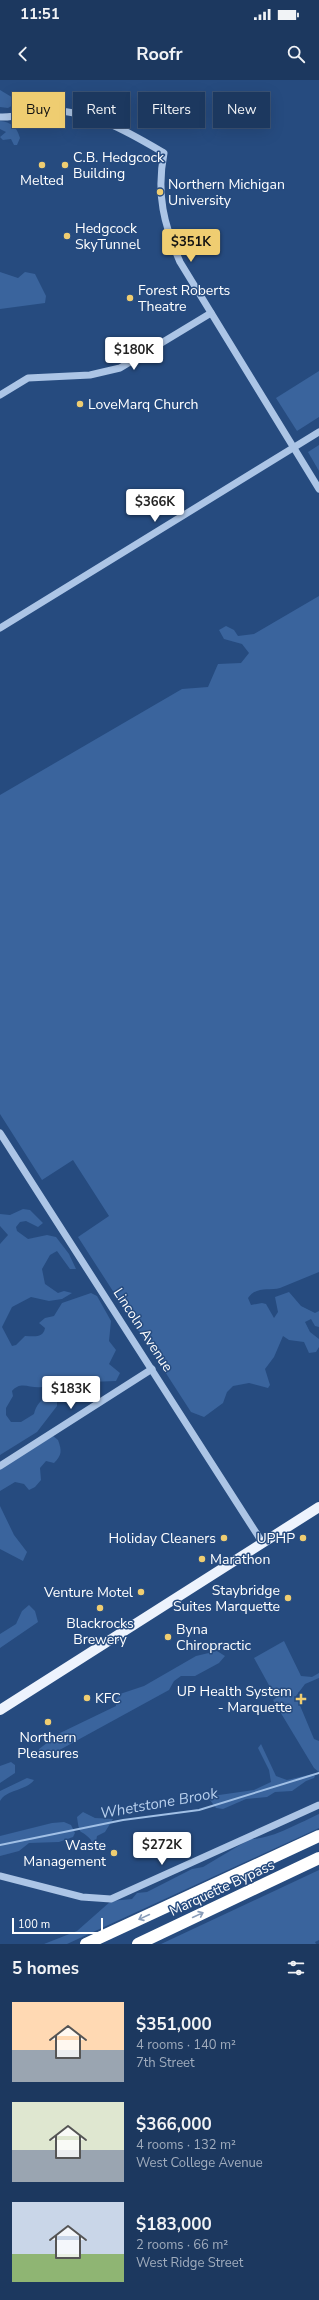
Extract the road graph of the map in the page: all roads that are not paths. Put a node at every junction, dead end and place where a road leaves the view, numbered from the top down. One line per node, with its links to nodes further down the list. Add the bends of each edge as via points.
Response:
1 (0, 117): 2 (street, via 38,112 70,112 103,121 164,153 161,208 180,262)
2 (211, 313): 3 (street, via 120,368 90,375 28,378); 5 (street)
3 (0, 395)
4 (319, 432): 5 (street)
5 (294, 448): 6 (street); 7 (street)
6 (319, 489)
7 (0, 628)
8 (0, 1133): 9 (street, Lincoln Avenue)
9 (152, 1369): 10 (street); 12 (street, Lincoln Avenue)
10 (0, 1466)
11 (319, 1507): 12 (main road)
12 (262, 1542): 13 (main road)
13 (0, 1710)
14 (319, 1805): 17 (street, via 111,1899 82,1897)
15 (319, 1836): 18 (highway, Marquette Bypass, one-way to 18)
16 (319, 1858): 19 (highway, Marquette Bypass, one-way to 16)
17 (0, 1876)
18 (86, 1944)
19 (138, 1944)

